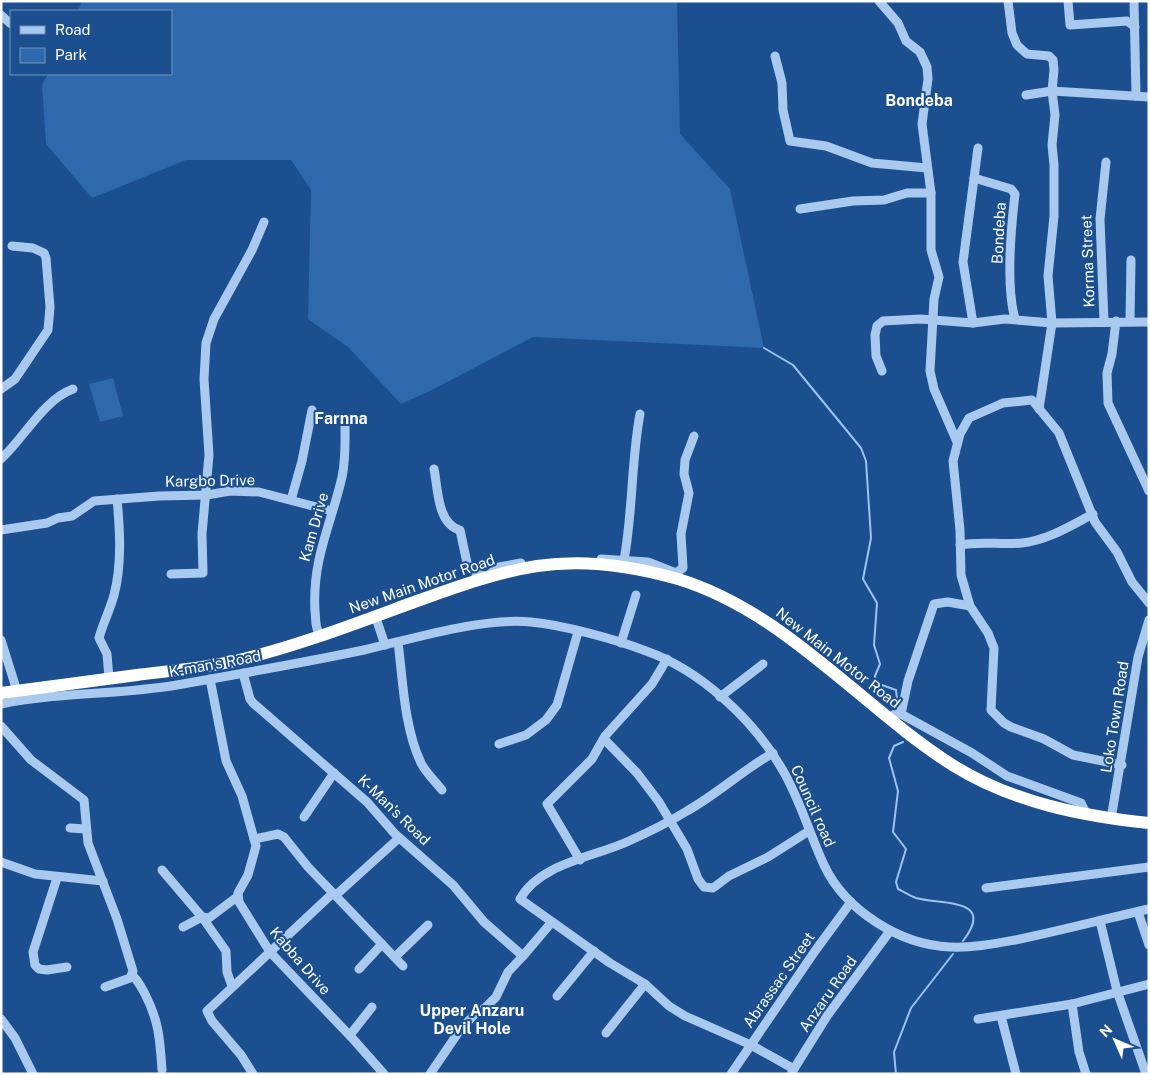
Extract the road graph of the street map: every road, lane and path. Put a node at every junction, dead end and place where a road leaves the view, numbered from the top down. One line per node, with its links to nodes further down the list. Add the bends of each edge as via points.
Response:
1 (879, 1): 13 (street, via 926,64 928,80 922,118)
2 (1008, 1): 7 (street, via 1017,45 1027,54 1049,56 1053,60)
3 (1068, 1): 5 (street, via 1070,25 1127,21)
4 (1134, 1): 5 (street)
5 (1136, 27): 9 (street)
6 (775, 56): 13 (street, via 790,141 826,146 872,163)
7 (1052, 91): 8 (street); 9 (street); 27 (street, via 1054,216 1048,276)
8 (1026, 95)
9 (1136, 96): 10 (street)
10 (1149, 97)
11 (978, 148): 14 (street)
12 (1106, 162): 24 (street, Korma Street, via 1101,200)
13 (927, 168): 15 (street)
14 (974, 178): 21 (street, Bondeba, via 1011,189 1016,194 1011,264); 26 (street, via 962,262)
15 (931, 193): 16 (street, via 907,193 889,199); 20 (street, via 930,250 939,277)
16 (800, 209)
17 (264, 222): 40 (street, via 208,333 204,371 209,434)
18 (12, 246): 29 (street, via 33,248 44,253 50,321 44,338)
19 (1131, 260): 23 (street)
20 (932, 319): 26 (street); 28 (street, via 879,323 875,350); 36 (street, via 931,378)
21 (1015, 320): 26 (street); 27 (street)
22 (1116, 321): 23 (street); 24 (street); 39 (street, via 1107,373 1108,403)
23 (1130, 321): 25 (street)
24 (1104, 322): 27 (street)
25 (1149, 322)
26 (973, 323)
27 (1052, 323): 31 (street)
28 (882, 371)
29 (5, 387)
30 (73, 388): 37 (street, via 52,401)
31 (1039, 409): 36 (street, via 1032,400 1003,403 986,409 969,418); 44 (street, via 1064,443)
32 (312, 410): 42 (street)
33 (640, 414): 47 (street)
34 (345, 424): 43 (street, Kam Drive, via 344,470)
35 (694, 436): 49 (street, via 684,474 689,493 681,534 683,568)
36 (957, 442): 46 (street, via 953,461)
37 (1, 459)
38 (434, 468): 50 (street, via 446,520 460,530 470,567 476,574)
39 (1149, 491)
40 (207, 495): 41 (street, Kargbo Drive); 42 (street, Kargbo Drive, via 250,491); 48 (street, via 202,534 203,573)
41 (117, 499): 45 (street, Kargbo Drive, via 94,501 72,516 47,523); 67 (street, via 120,525 118,574 98,638 107,654)
42 (291, 500): 43 (street, Kargbo Drive)
43 (332, 511): 58 (street, Kam Drive, via 314,581 316,626)
44 (1093, 514): 46 (street, via 1046,538 1030,542); 52 (street, via 1132,582)
45 (1, 530)
46 (960, 545): 53 (street, via 961,575)
47 (624, 560): 49 (street, via 648,562); 50 (street, via 548,559 499,567)
48 (171, 574)
49 (676, 576): 50 (highway, New Main Motor Road, via 614,565 571,564 536,566); 74 (highway, New Main Motor Road, via 718,594 767,623)
50 (487, 577): 58 (highway, New Main Motor Road)
51 (636, 595): 61 (street)
52 (1149, 604)
53 (970, 606): 74 (street, via 948,602 934,604); 79 (street, via 994,648 990,708 997,717 1011,727 1073,755)
54 (1149, 620): 79 (street, Loko Town Road, via 1138,657)
55 (377, 621): 62 (street); 67 (highway, New Main Motor Road, via 287,654 241,665); 88 (highway, New Main Motor Road, via 487,582 538,572 571,569 614,571 676,584 716,600 765,629 885,722 960,775 1034,808 1087,820)
56 (578, 632): 57 (street, Council road, via 531,622 497,622); 61 (street, Council road); 77 (street, via 557,705 546,720 526,735)
57 (432, 635): 60 (street, K-man's Road)
58 (321, 637): 67 (highway, New Main Motor Road, via 231,662)
59 (1, 640): 68 (street)
60 (398, 642): 62 (street, K-man's Road); 81 (street, via 415,749 426,771)
61 (621, 643): 63 (street, Council road)
62 (385, 645): 65 (street, K-man's Road)
63 (667, 660): 71 (street, Council road, via 690,673); 76 (street, via 652,684)
64 (763, 664): 71 (street)
65 (243, 673): 66 (street, K-man's Road); 80 (street, K-Man's Road, via 250,699)
66 (210, 679): 67 (street, K-man's Road, via 146,690); 92 (street, via 226,762 242,796)
67 (109, 685): 68 (highway, New Main Motor Road); 70 (highway, New Main Motor Road)
68 (17, 691): 69 (highway, New Main Motor Road)
69 (1, 693)
70 (54, 694): 72 (highway, New Main Motor Road); 73 (street)
71 (720, 697): 78 (street, Council road, via 761,737)
72 (1, 698)
73 (1, 704)
74 (894, 717): 82 (highway, New Main Motor Road, via 955,767 1036,802); 82 (street, via 972,753 1007,776 1081,803)
75 (1, 726): 89 (street, via 31,760 82,797)
76 (604, 739): 85 (street, via 637,773); 93 (street, via 592,758 547,804)
77 (499, 744)
78 (772, 753): 85 (street); 90 (street, Council road, via 799,801)
79 (1122, 765): 84 (street, Loko Town Road)
80 (334, 773): 83 (street); 91 (street, K-Man's Road, via 367,802)
81 (442, 790)
82 (1087, 815): 84 (highway, New Main Motor Road)
83 (304, 817)
84 (1112, 819): 86 (highway, New Main Motor Road)
85 (670, 820): 90 (street, via 687,849 698,879 708,888); 93 (street, via 628,842)
86 (1149, 823)
87 (70, 828): 89 (street)
88 (1149, 828)
89 (86, 829): 98 (street)
90 (809, 831): 102 (street, Council road, via 827,872)
91 (399, 838): 100 (street); 115 (street, K-Man's Road, via 441,873 484,922)
92 (254, 839): 100 (street, via 281,835); 101 (street, via 255,851)
93 (580, 860): 107 (street, via 535,882 520,899)
94 (1, 862): 97 (street, via 22,871)
95 (1149, 867): 99 (street)
96 (162, 870): 105 (street)
97 (57, 878): 98 (street); 118 (street, via 33,960 39,969)
98 (103, 881): 120 (street, via 132,966)
99 (986, 888)
100 (335, 894): 111 (street); 114 (street)
101 (238, 897): 105 (street, via 209,918); 114 (street, Kabba Drive)
102 (851, 902): 110 (street, Council road); 134 (street, Abrassac Street)
103 (1149, 909): 104 (street, Council road)
104 (1138, 912): 106 (street, Council road); 112 (street)
105 (202, 918): 109 (street); 123 (street, via 226,951 227,972)
106 (1100, 920): 110 (street, Council road, via 966,947 926,944); 125 (street)
107 (551, 923): 113 (street); 115 (street)
108 (428, 925): 116 (street)
109 (183, 927)
110 (890, 931): 137 (street, Anzaru Road, via 827,1016)
111 (382, 944): 116 (street); 119 (street)
112 (1149, 945)
113 (594, 951): 121 (street); 126 (street)
114 (270, 952): 123 (street); 133 (street, Kabba Drive)
115 (523, 956): 136 (street, via 508,972 496,997 460,1030)
116 (395, 958): 117 (street)
117 (403, 966)
118 (67, 967)
119 (358, 968)
120 (132, 975): 124 (street); 135 (street, via 137,978 149,1001 159,1028)
121 (645, 984): 132 (street); 134 (street, via 685,1016)
122 (1149, 984): 125 (street)
123 (232, 986): 139 (street, via 207,1011)
124 (105, 987)
125 (1117, 991): 127 (street); 145 (street)
126 (557, 996)
127 (1072, 1004): 129 (street); 144 (street)
128 (372, 1007): 133 (street)
129 (1001, 1016): 131 (street); 143 (street)
130 (1, 1019): 138 (street, via 15,1038)
131 (978, 1020)
132 (606, 1033)
133 (350, 1035): 140 (street, Kabba Drive)
134 (751, 1045): 137 (street); 142 (street, Abrassac Street)
135 (162, 1070)
136 (433, 1070): 141 (street)
137 (793, 1071)
138 (33, 1074)
139 (253, 1074)
140 (384, 1074)
141 (443, 1074)
142 (731, 1074)
143 (1016, 1074)
144 (1086, 1074)
145 (1146, 1074)

